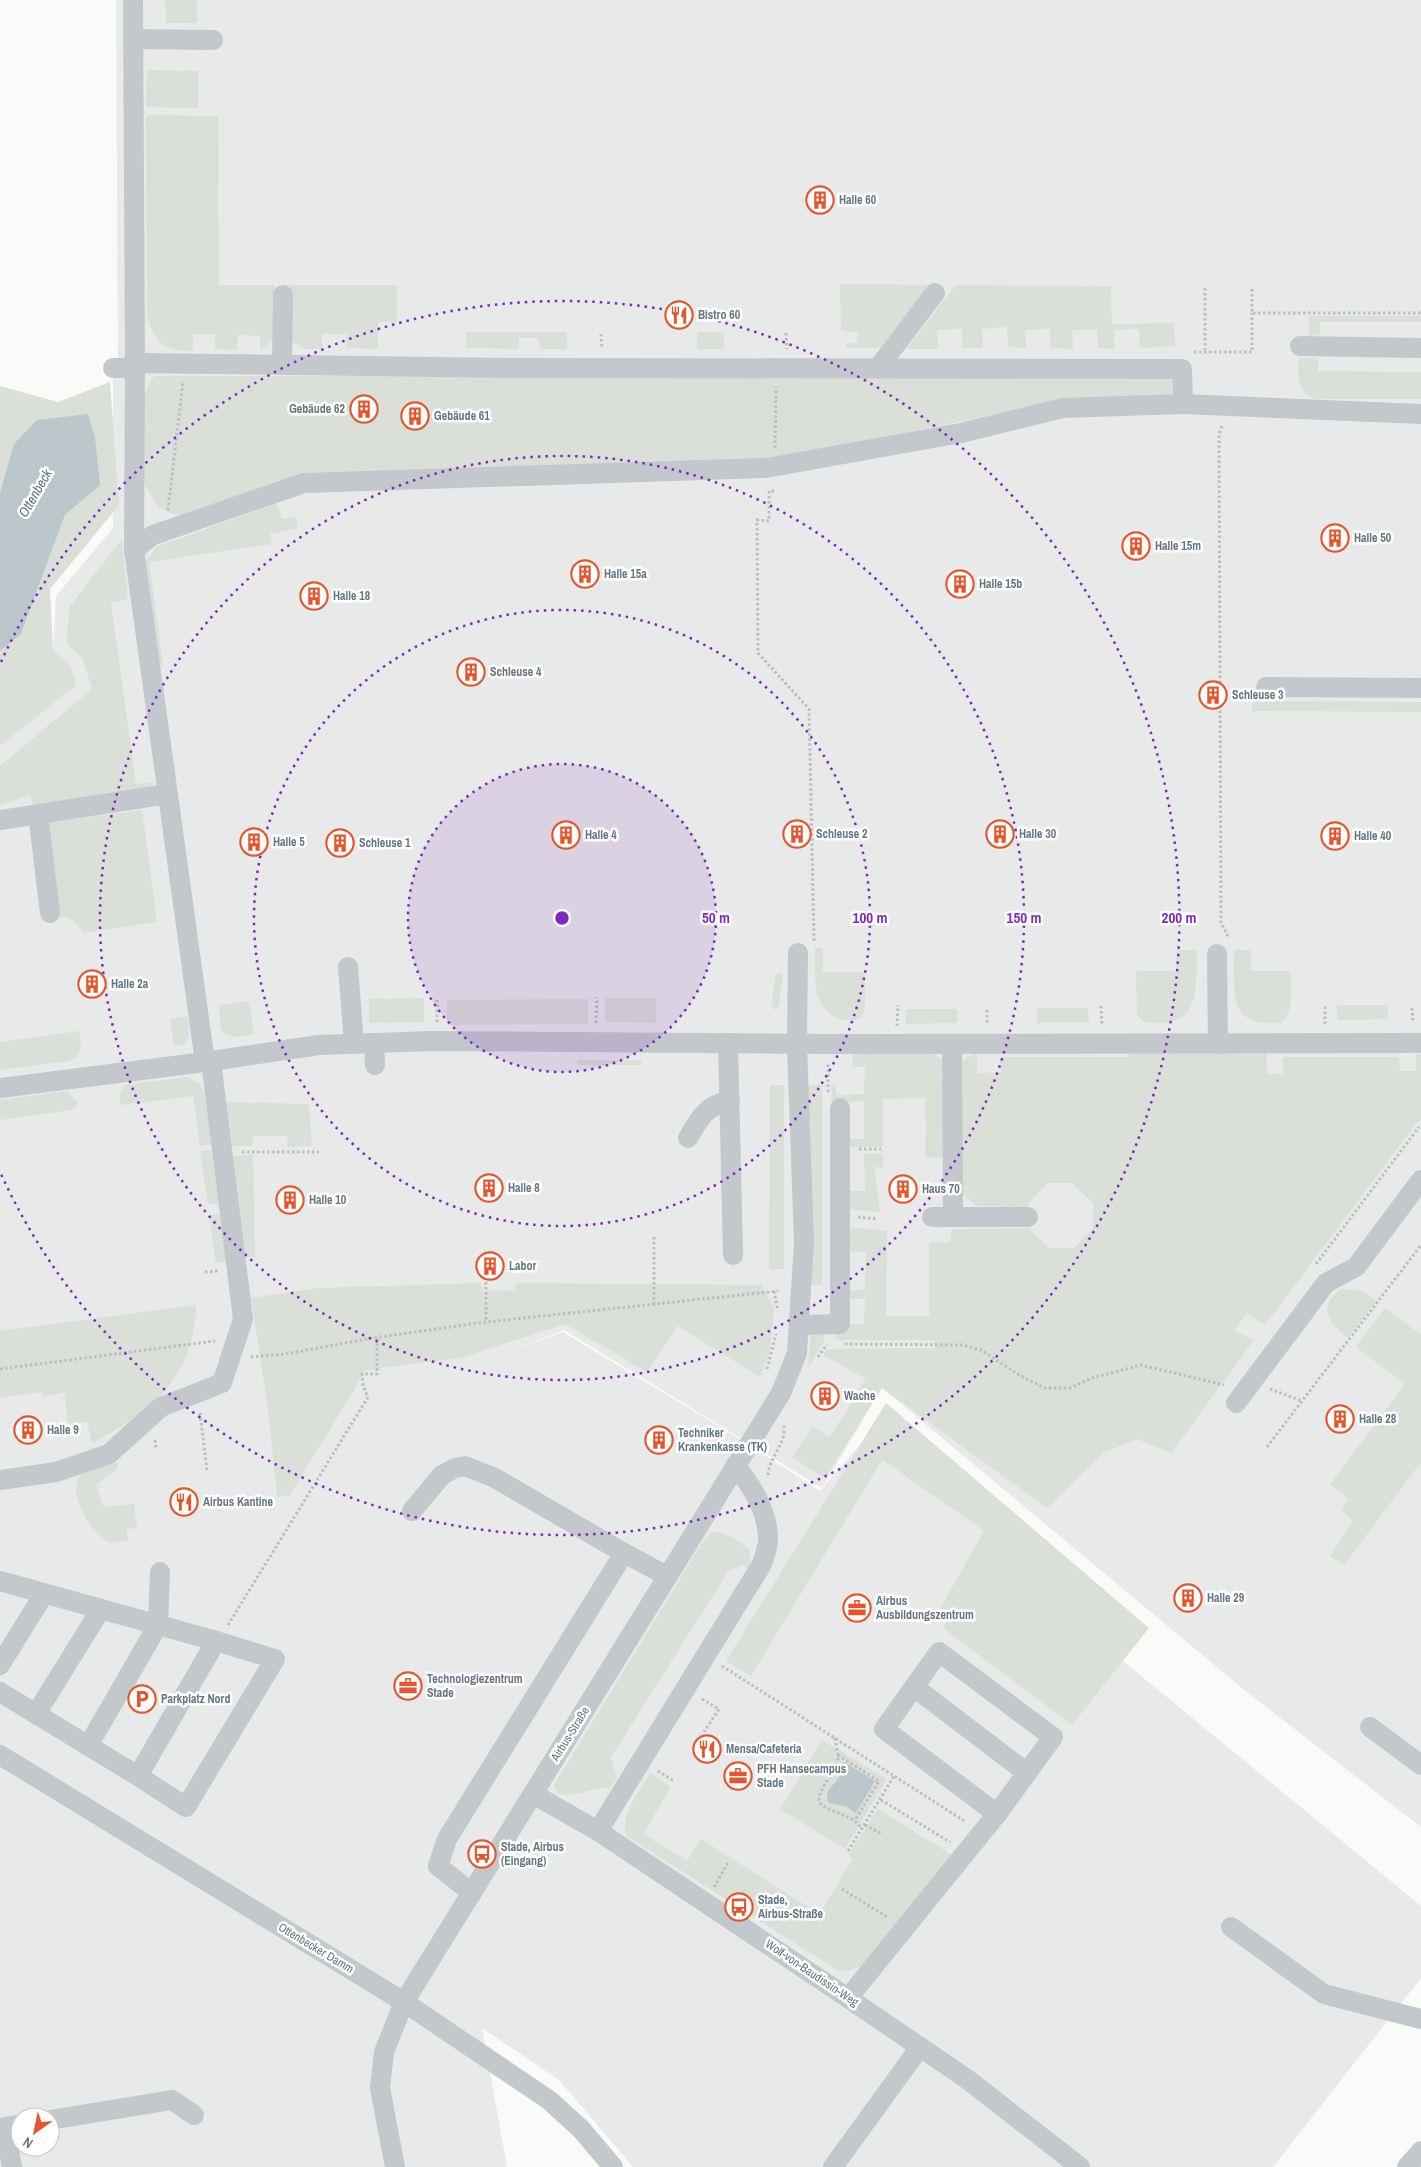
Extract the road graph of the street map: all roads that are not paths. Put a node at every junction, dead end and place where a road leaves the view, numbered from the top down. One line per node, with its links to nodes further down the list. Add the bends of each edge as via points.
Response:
1 (133, 0): 2 (street)
2 (133, 39): 3 (street); 8 (street)
3 (213, 40)
4 (935, 293): 11 (street)
5 (283, 295): 9 (street)
6 (1300, 346): 7 (street)
7 (1421, 348)
8 (135, 363): 9 (street); 10 (street, via 125,368); 14 (street)
9 (282, 365): 11 (street)
10 (113, 368)
11 (878, 368): 12 (street, via 1182,369)
12 (1183, 404): 13 (street, via 1215,414); 14 (street, via 1063,408 961,433 766,468 304,483 153,535)
13 (1421, 414)
14 (134, 550): 17 (street)
15 (1266, 687): 16 (street)
16 (1421, 688)
17 (168, 794): 18 (street); 31 (street)
18 (38, 814): 19 (street); 20 (street)
19 (0, 820)
20 (50, 914)
21 (1223, 947): 30 (street)
22 (806, 948): 28 (street, Airbus-Straße)
23 (348, 967): 27 (street)
24 (1417, 1037): 30 (street)
25 (374, 1043): 26 (street); 27 (street); 32 (street)
26 (728, 1043): 28 (street); 34 (street)
27 (354, 1044): 31 (street, via 319,1045)
28 (797, 1044): 29 (street); 42 (street, Airbus-Straße, via 804,1243)
29 (952, 1044): 30 (street); 38 (street)
30 (1218, 1044)
31 (208, 1061): 33 (street); 45 (street, via 243,1319 222,1383 161,1407 109,1454 56,1472)
32 (375, 1064)
33 (0, 1088)
34 (730, 1100): 36 (street, via 713,1104); 41 (street)
35 (840, 1108): 42 (street, via 840,1324)
36 (688, 1138)
37 (1421, 1180): 43 (street, via 1356,1267 1326,1283)
38 (953, 1217): 39 (street); 40 (street)
39 (1028, 1217)
40 (932, 1218)
41 (733, 1255)
42 (799, 1325): 44 (street, Airbus-Straße, via 797,1353 788,1379)
43 (1236, 1402)
44 (736, 1466): 49 (street, Airbus-Straße); 67 (street, via 749,1482 762,1511 768,1538 762,1564)
45 (0, 1480)
46 (412, 1511): 47 (street, via 442,1475 465,1466 495,1478)
47 (624, 1553): 49 (street); 68 (street, via 447,1839 438,1866)
48 (160, 1572): 53 (street)
49 (667, 1576): 65 (street, Airbus-Straße)
50 (0, 1582): 51 (street)
51 (44, 1594): 52 (street); 55 (street)
52 (101, 1609): 53 (street); 58 (street)
53 (158, 1625): 54 (street); 60 (street)
54 (221, 1636): 64 (street); 64 (street, via 275,1658 186,1807)
55 (0, 1664)
56 (914, 1687): 63 (street); 63 (street, via 940,1652 1053,1737); 66 (street, via 884,1729)
57 (0, 1692): 58 (street)
58 (36, 1714): 60 (street)
59 (1370, 1727): 62 (street)
60 (88, 1746): 64 (street)
61 (0, 1755): 71 (street, Ottenbecker Damm)
62 (1421, 1765)
63 (1027, 1773): 66 (street)
64 (138, 1776)
65 (533, 1794): 67 (street, Wolf-von-Baudissin-Weg); 68 (street, Airbus-Straße)
66 (997, 1814): 70 (street)
67 (598, 1831): 70 (street, Wolf-von-Baudissin-Weg)
68 (472, 1893): 71 (street, Airbus-Straße)
69 (1231, 1927): 72 (street, via 1324,1994)
70 (848, 1998): 73 (street, Wolf-von-Baudissin-Weg)
71 (404, 2002): 79 (street, Airbus-Straße, via 384,2052 380,2088); 80 (street, Ottenbecker Damm, via 549,2100 581,2129)
72 (1421, 2020)
73 (920, 2047): 81 (street); 82 (street, Wolf-von-Baudissin-Weg, via 967,2079)
74 (194, 2115): 75 (street, via 172,2100)
75 (60, 2118)
76 (10, 2126): 78 (street, via 4,2127)
77 (1421, 2151): 83 (street)
78 (10, 2157)
79 (395, 2167)
80 (613, 2167)
81 (833, 2167)
82 (1080, 2167)
83 (1407, 2167)

